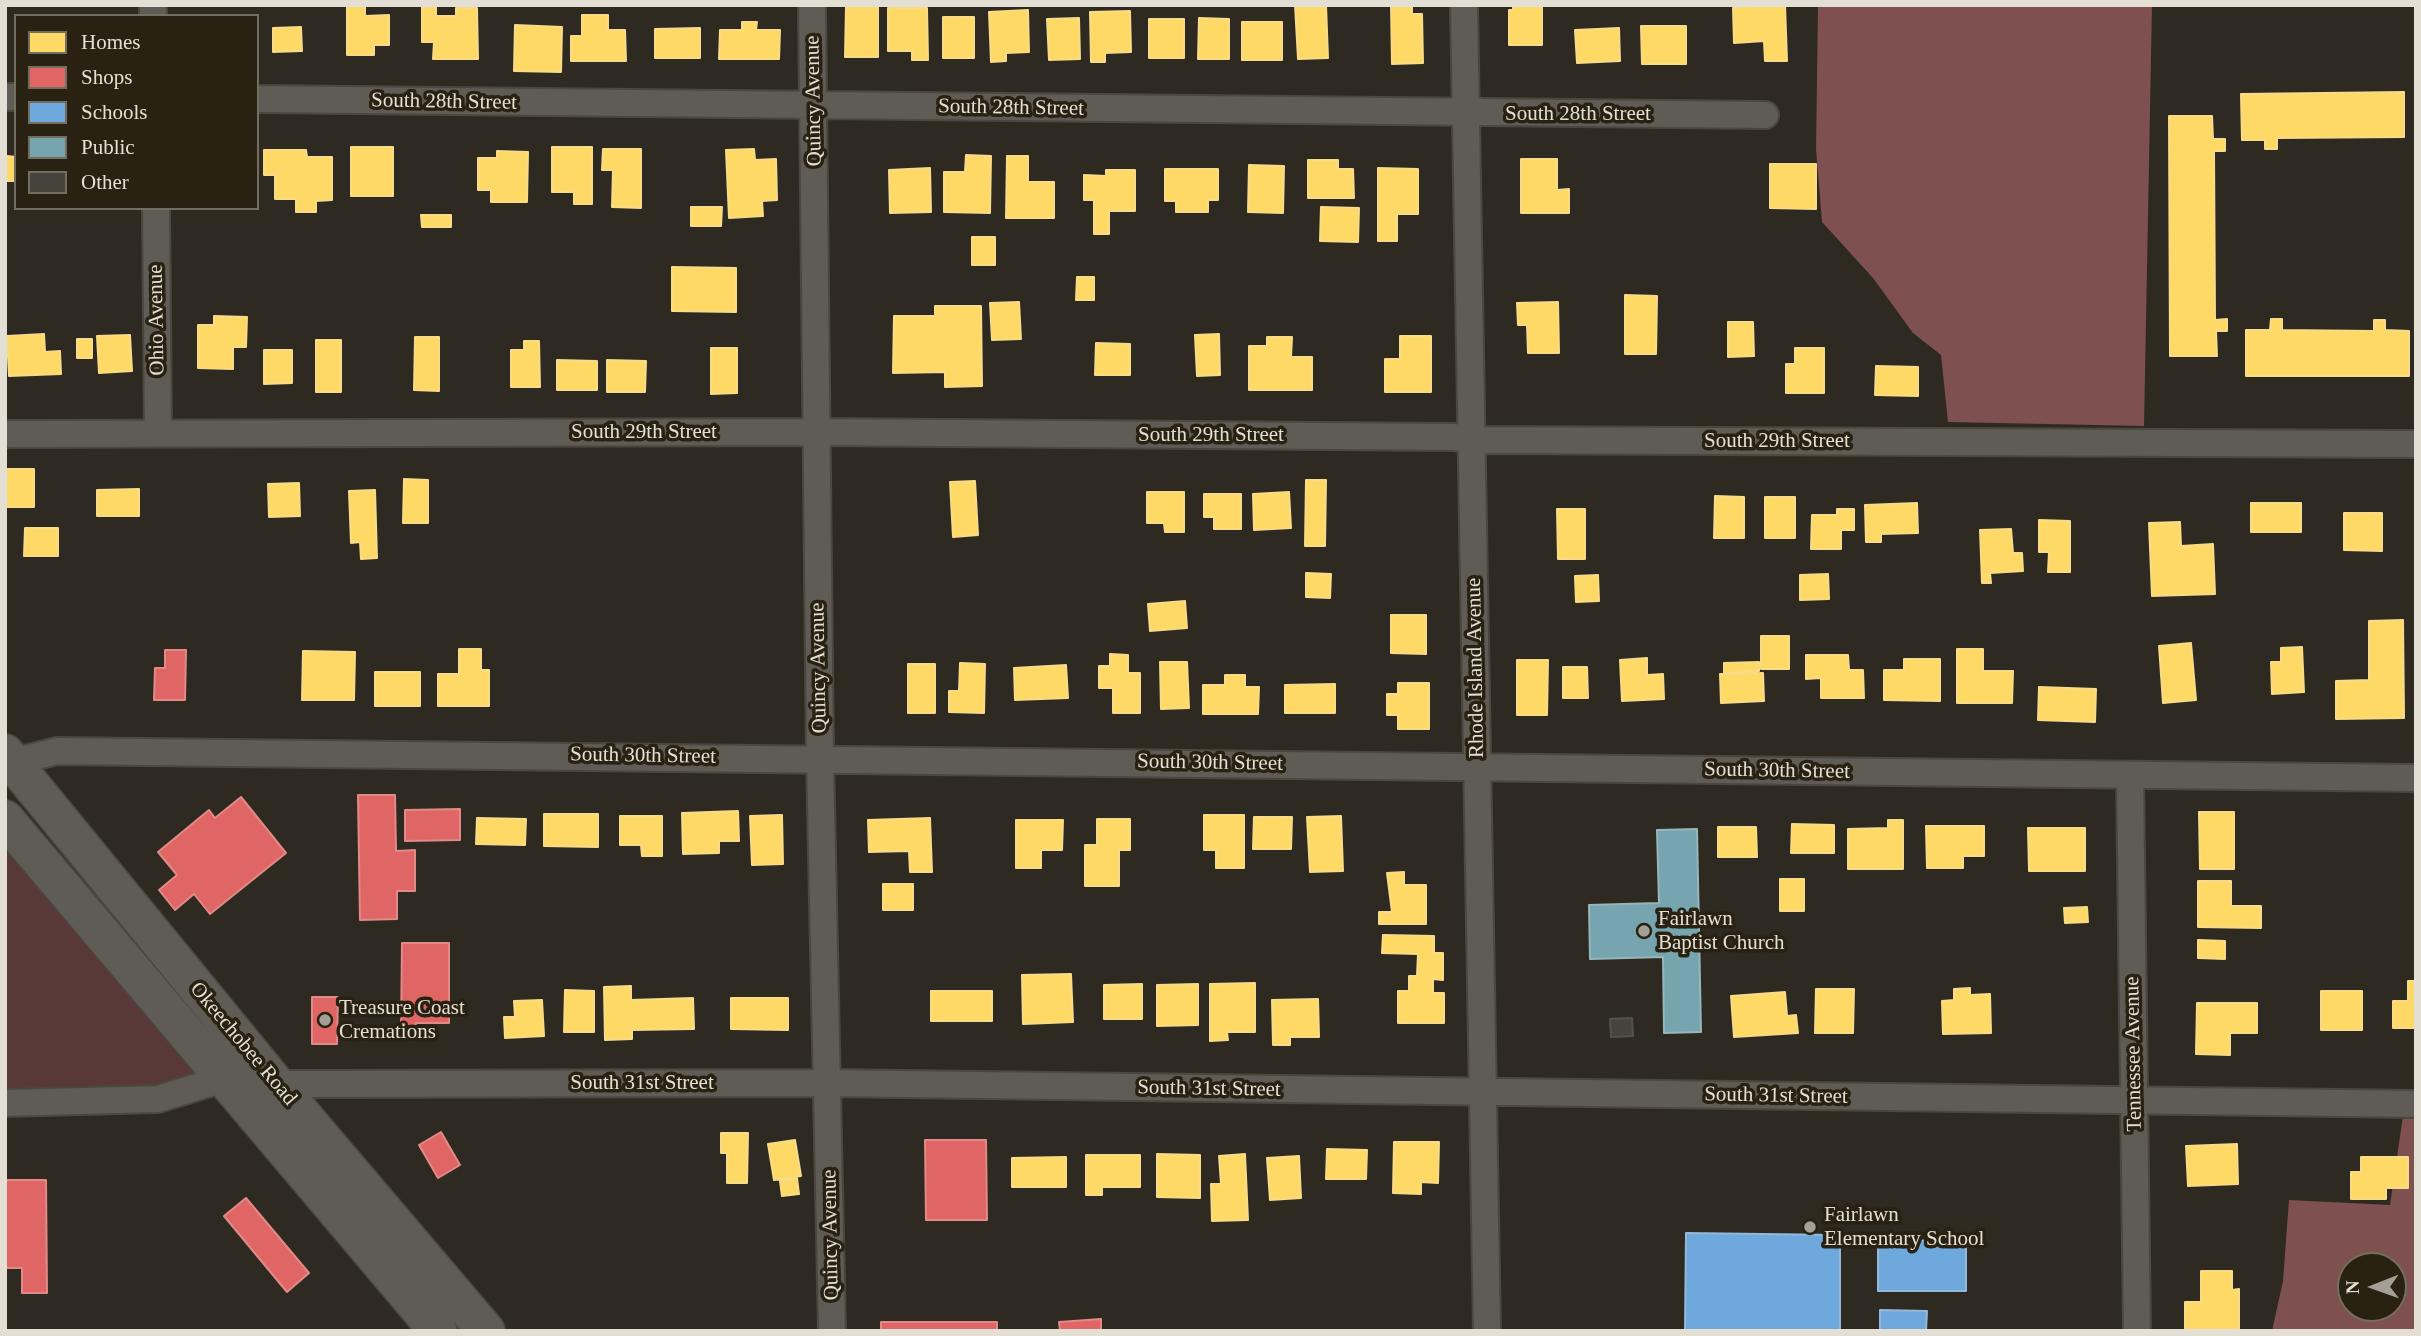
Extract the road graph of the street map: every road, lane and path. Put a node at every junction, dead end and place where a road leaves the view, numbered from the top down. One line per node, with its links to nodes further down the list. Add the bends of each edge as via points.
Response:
1 (812, 5): 4 (street, Quincy Avenue)
2 (1464, 5): 5 (street, Rhode Island Avenue)
3 (259, 99): 4 (street, South 28th Street)
4 (815, 106): 5 (street, South 28th Street); 9 (street, Quincy Avenue)
5 (1467, 114): 6 (street, South 28th Street); 11 (street, Rhode Island Avenue)
6 (1765, 115)
7 (156, 210): 8 (street, Ohio Avenue)
8 (158, 432): 9 (street, South 29th Street); 10 (street, South 29th Street)
9 (817, 432): 11 (street, South 29th Street); 13 (street, Quincy Avenue)
10 (5, 434)
11 (1472, 440): 12 (street, South 29th Street); 15 (street, Rhode Island Avenue)
12 (2416, 444)
13 (820, 758): 14 (street, South 30th Street, via 57,751); 15 (street, South 30th Street); 20 (street, Quincy Avenue)
14 (8, 760): 21 (main road, Okeechobee Road)
15 (1478, 766): 16 (street, South 30th Street); 22 (street, Rhode Island Avenue)
16 (2130, 777): 17 (street, South 30th Street); 23 (street, Tennessee Avenue)
17 (2416, 778)
18 (5, 819): 19 (main road, Okeechobee Road)
19 (223, 1079): 21 (street, South 31st Street); 24 (street, South 31st Street, via 158,1099); 26 (main road, Okeechobee Road)
20 (828, 1083): 21 (street, South 31st Street); 22 (street, South 31st Street); 28 (street, Quincy Avenue)
21 (276, 1084): 27 (main road, Okeechobee Road)
22 (1482, 1092): 23 (street, South 31st Street); 29 (street, Rhode Island Avenue)
23 (2134, 1102): 25 (street, South 31st Street); 30 (street, Tennessee Avenue)
24 (5, 1103)
25 (2416, 1104)
26 (438, 1331)
27 (486, 1331)
28 (832, 1331)
29 (1487, 1331)
30 (2137, 1331)

